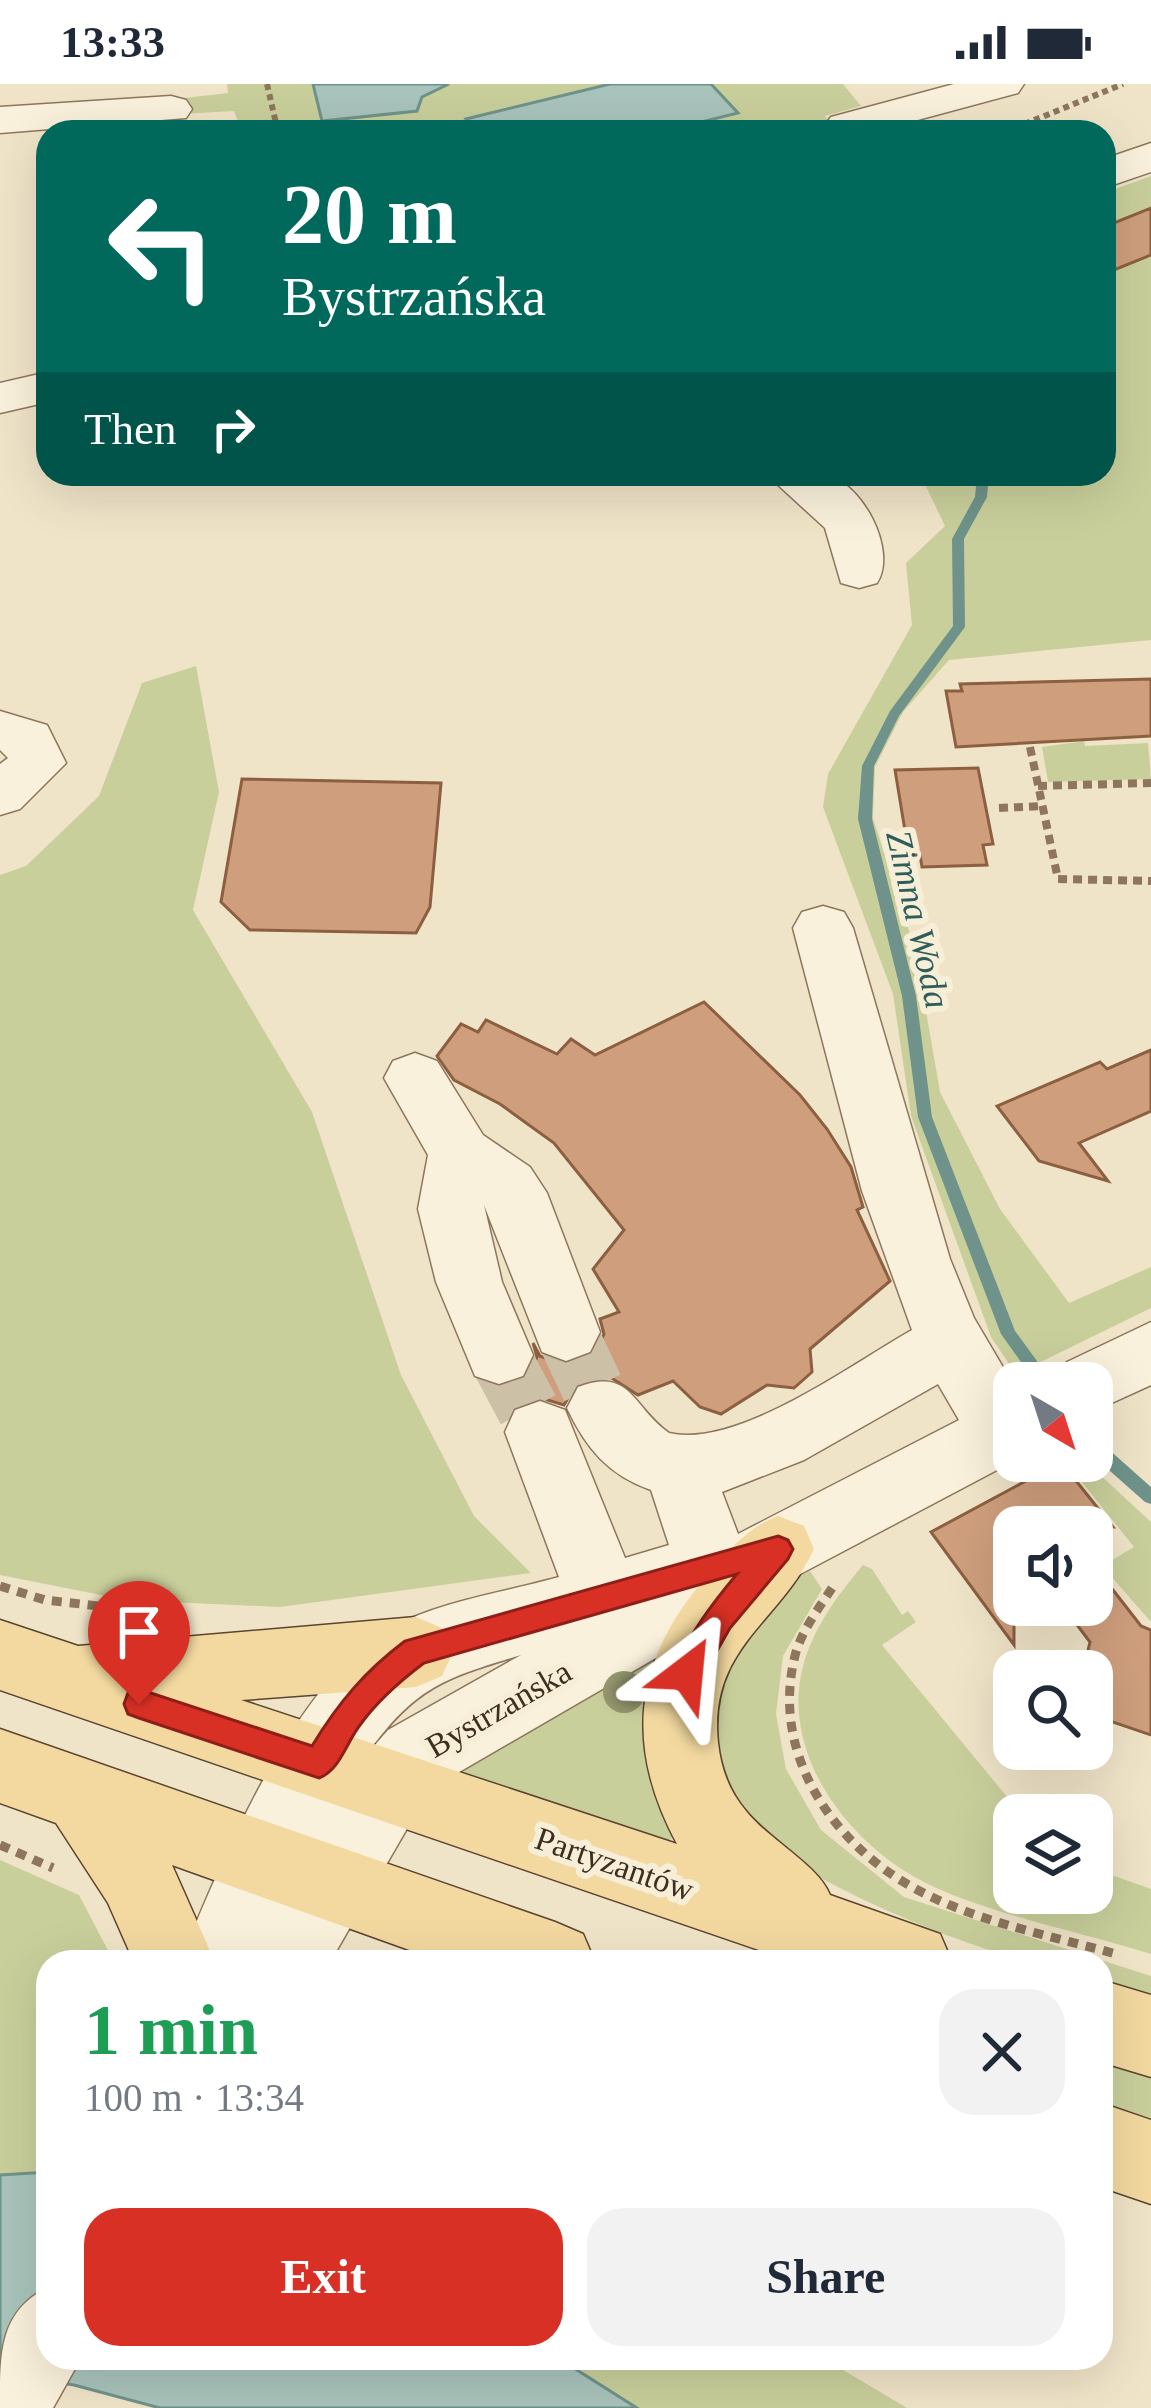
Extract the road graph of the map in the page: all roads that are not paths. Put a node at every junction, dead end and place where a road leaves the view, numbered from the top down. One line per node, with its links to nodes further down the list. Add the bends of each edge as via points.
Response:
1 (1003, 84): 3 (street)
2 (171, 109): 4 (street)
3 (840, 118)
4 (0, 120)
5 (1151, 156): 6 (street)
6 (1116, 170)
7 (36, 390): 8 (street)
8 (0, 398)
9 (809, 486): 10 (street, via 844,518 862,556)
10 (859, 571)
11 (0, 730): 12 (street, via 27,740 38,764)
12 (0, 795)
13 (823, 928): 17 (street, via 885,1152)
14 (415, 1078): 15 (street)
15 (460, 1153): 16 (street, via 507,1186 524,1212); 19 (street, via 451,1209)
16 (566, 1332)
17 (950, 1342): 21 (street); 23 (street, via 752,1451)
18 (1151, 1351): 20 (street)
19 (499, 1355)
20 (1113, 1371)
21 (993, 1405)
22 (993, 1437): 24 (street, Bystrzańska)
23 (680, 1467): 24 (street, via 700,1535); 25 (street, via 571,1420 578,1521)
24 (776, 1565): 25 (street, Bystrzańska); 29 (street, Bystrzańska, via 415,1756); 37 (main road, via 719,1618 687,1673 678,1720 682,1766 707,1827 736,1864 770,1891)
25 (602, 1599): 26 (street, Bystrzańska)
26 (416, 1652): 27 (main road); 29 (street, Bystrzańska, via 349,1714)
27 (32, 1667): 29 (main road)
28 (0, 1766): 30 (main road)
29 (354, 1775): 31 (street, Bystrzańska); 36 (main road, Partyzantów)
30 (85, 1800): 31 (main road); 32 (main road, via 136,1875)
31 (298, 1873): 33 (street); 34 (street); 35 (main road)
32 (170, 1950)
33 (231, 1950)
34 (287, 1950)
35 (520, 1950)
36 (877, 1950)
37 (884, 1950)
38 (1115, 1990): 39 (main road)
39 (1151, 2036)
40 (1113, 2149): 41 (main road)
41 (1151, 2162)

